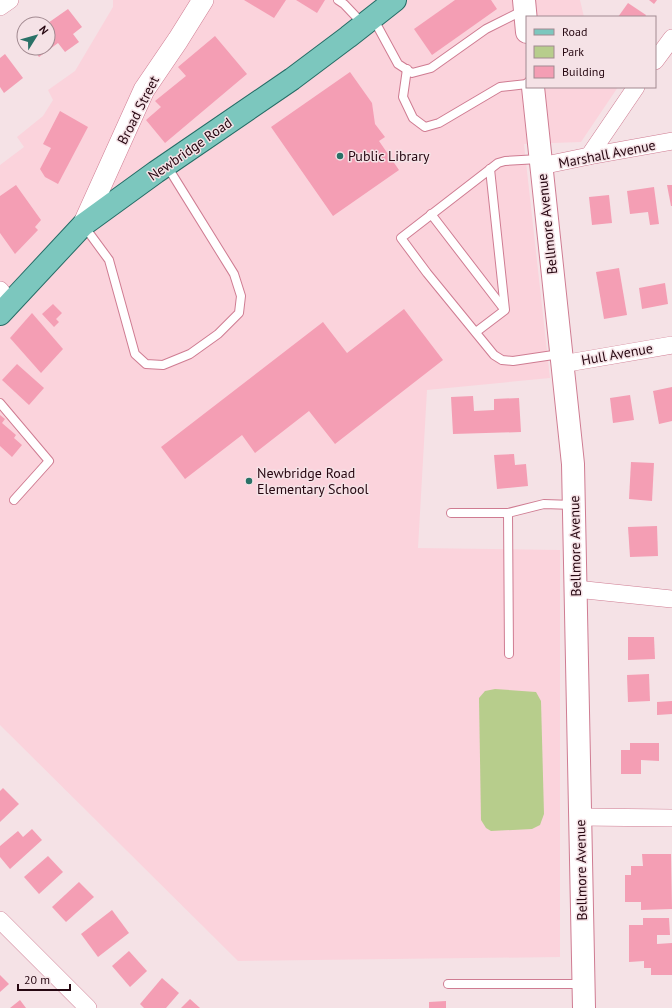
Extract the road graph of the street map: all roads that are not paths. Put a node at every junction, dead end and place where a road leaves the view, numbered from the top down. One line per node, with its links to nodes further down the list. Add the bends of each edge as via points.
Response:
1 (10, 0): 6 (street)
2 (202, 0): 21 (street, Broad Street, via 144,90)
3 (395, 0): 7 (main road, Newbridge Road)
4 (343, 1): 7 (lane)
5 (524, 5): 8 (main road); 11 (lane, via 432,68 412,73)
6 (0, 7)
7 (368, 21): 11 (lane, via 398,64); 18 (main road, Newbridge Road, via 292,79)
8 (526, 23)
9 (672, 38): 10 (street)
10 (656, 60)
11 (407, 70): 12 (lane, via 403,97 413,118 425,127 439,124 500,86)
12 (526, 84)
13 (533, 88): 17 (main road, Bellmore Avenue)
14 (635, 88): 16 (street)
15 (672, 141): 16 (street, Marshall Avenue)
16 (589, 156): 17 (street, Marshall Avenue)
17 (541, 163): 19 (lane, via 505,160); 26 (main road, Bellmore Avenue)
18 (166, 165): 21 (main road, Newbridge Road); 21 (lane, via 234,274 242,296 239,313 218,334 190,354 163,366 146,364 135,354 109,260)
19 (490, 169): 20 (lane); 23 (lane)
20 (431, 214): 23 (lane); 24 (lane, via 401,238)
21 (83, 225): 22 (main road, Newbridge Road)
22 (3, 302)
23 (505, 310): 24 (lane)
24 (476, 332): 26 (lane, via 502,360)
25 (672, 345): 26 (street, Hull Avenue)
26 (562, 359): 29 (main road, Bellmore Avenue, via 573,464)
27 (0, 402): 28 (lane, via 49,461)
28 (14, 500)
29 (574, 504): 31 (lane, via 544,504); 32 (main road, Bellmore Avenue)
30 (451, 513): 31 (lane)
31 (508, 513): 34 (lane)
32 (576, 589): 33 (street); 35 (main road, Bellmore Avenue)
33 (672, 599)
34 (509, 654)
35 (580, 817): 36 (street); 39 (main road, Bellmore Avenue)
36 (672, 818)
37 (0, 920): 40 (street)
38 (448, 984): 39 (lane)
39 (584, 984): 41 (main road, Bellmore Avenue)
40 (88, 1008)
41 (584, 1008)

